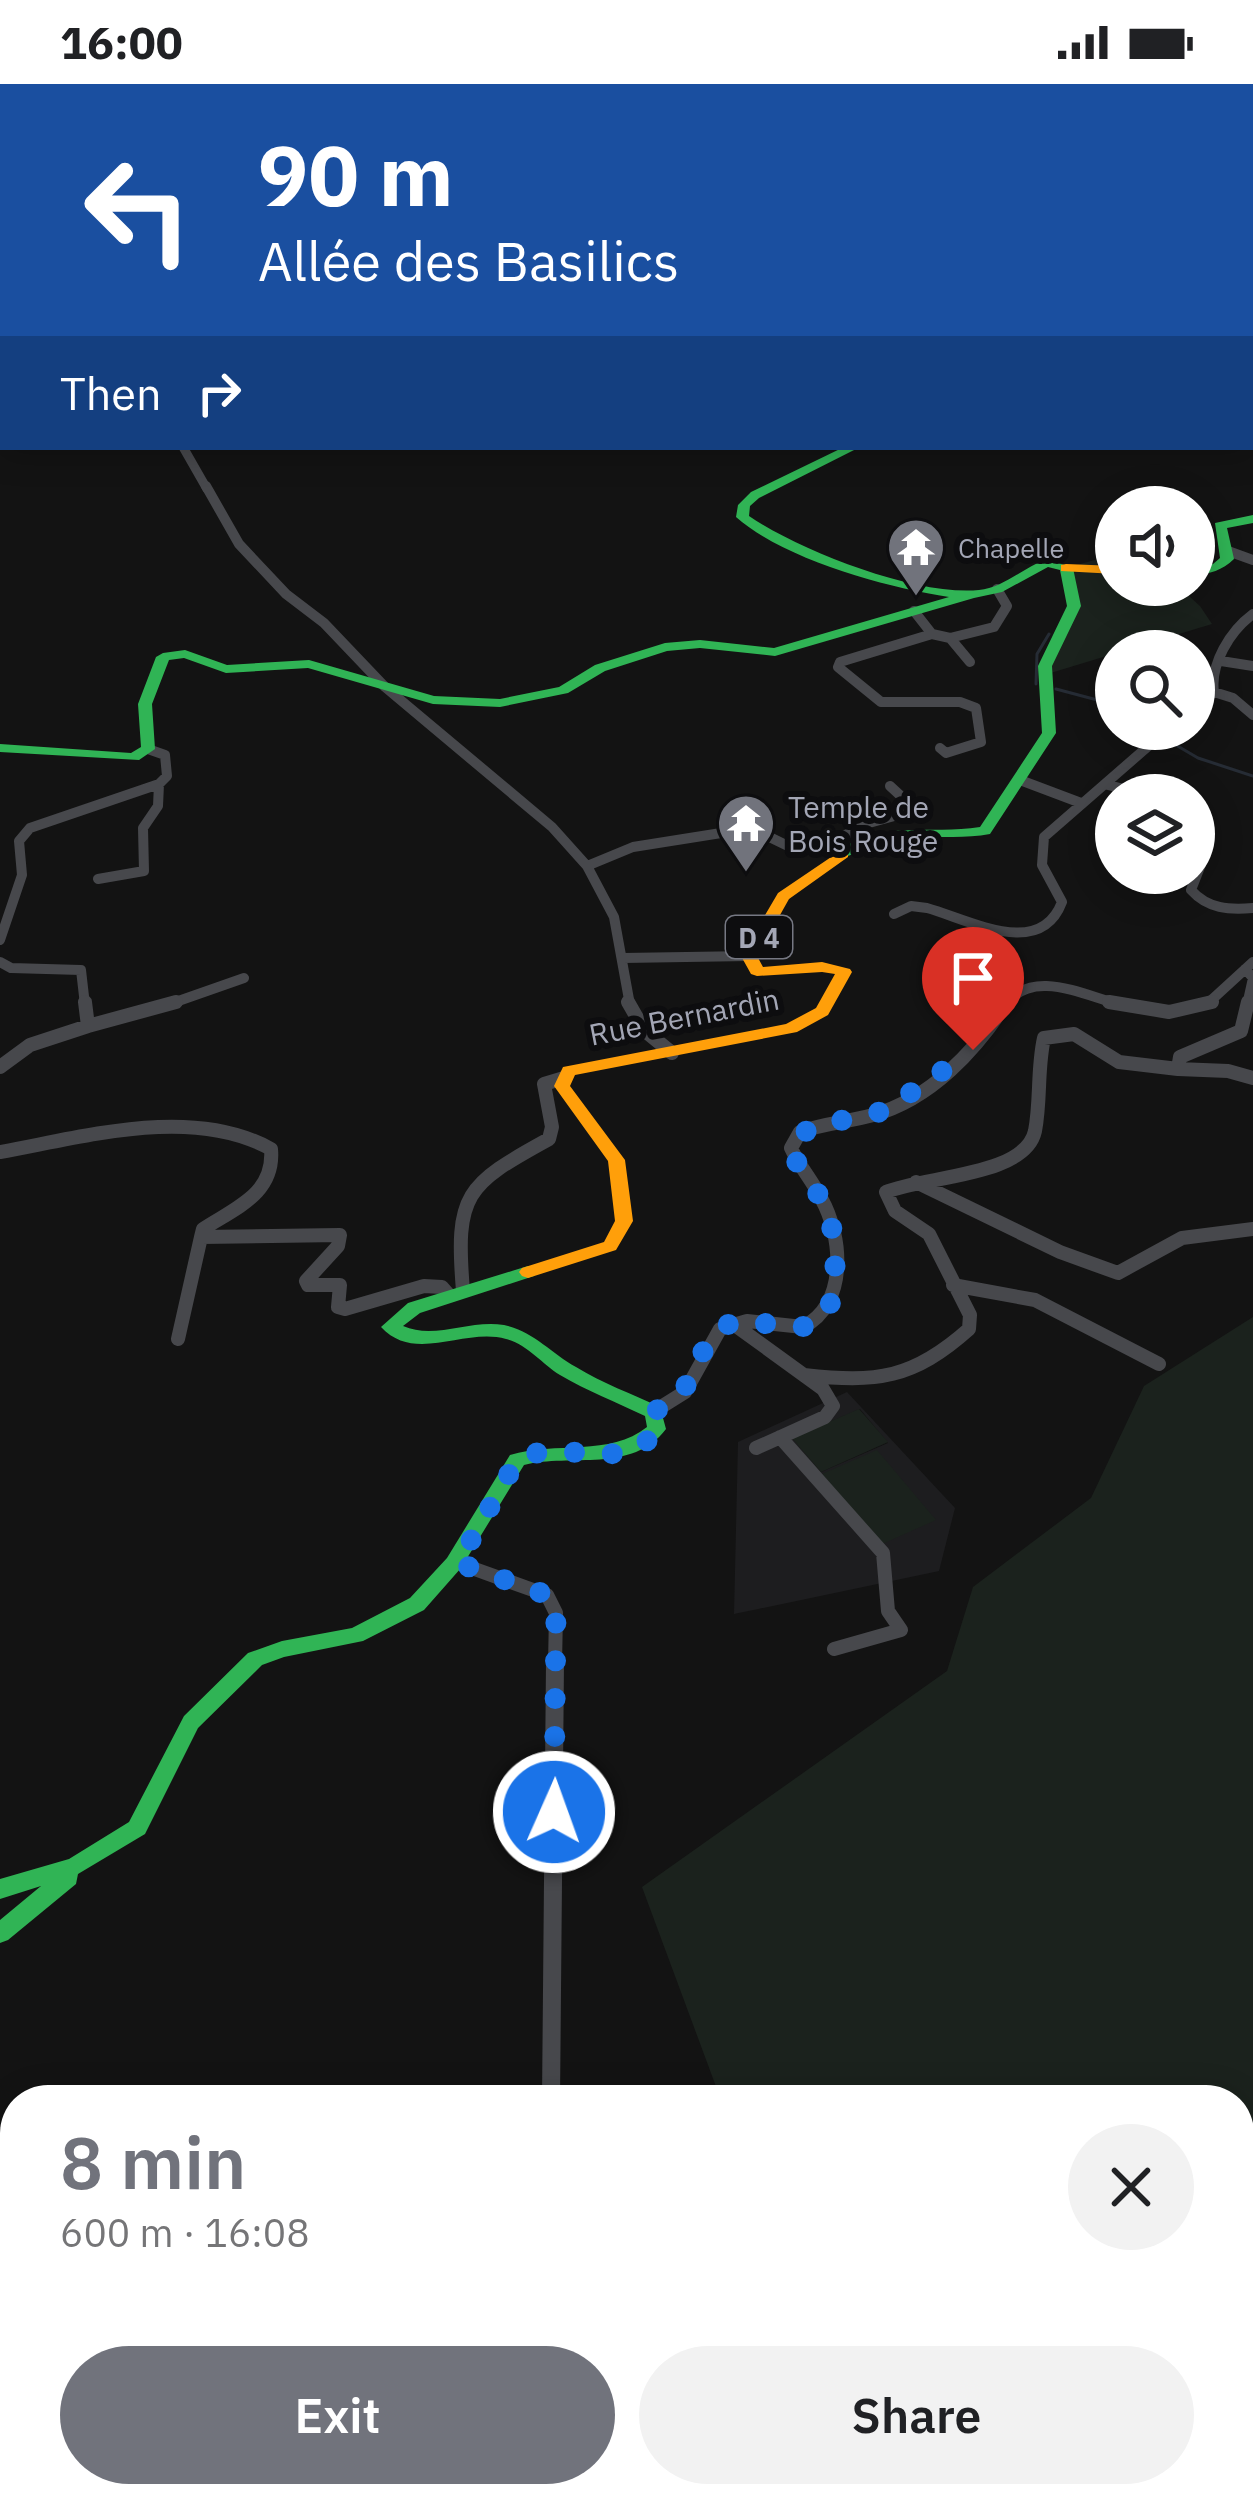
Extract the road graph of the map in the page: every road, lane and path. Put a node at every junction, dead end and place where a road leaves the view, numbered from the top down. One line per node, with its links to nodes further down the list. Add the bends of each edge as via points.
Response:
1 (185, 450): 19 (street, via 239,544)
2 (848, 450): 10 (main road, via 755,495 742,517 794,548)
3 (1253, 519): 4 (main road, via 1220,526)
4 (1228, 551): 5 (street); 6 (main road)
5 (1253, 560)
6 (1215, 567)
7 (1066, 568): 8 (main road); 9 (main road, via 1036,566); 27 (main road, Rue Bernardin / D 4, via 1073,615 1048,648 1044,670 1052,723)
8 (1095, 570)
9 (997, 589): 10 (main road); 14 (street, via 1006,606 994,627)
10 (969, 595): 11 (main road)
11 (914, 611): 13 (street); 19 (main road, via 769,652 665,647 522,701 433,700)
12 (1253, 614): 15 (street, via 1232,631)
13 (932, 634): 14 (street); 23 (street, via 838,667 880,702 961,701 976,708 981,742)
14 (950, 638): 16 (street)
15 (1221, 661): 17 (street); 18 (street)
16 (970, 662)
17 (1253, 666)
18 (1215, 670)
19 (385, 687): 24 (main road, via 309,664 226,669 173,654 163,657 148,691); 32 (street)
20 (1215, 692): 21 (street)
21 (1250, 708)
22 (0, 748): 24 (main road, via 114,758)
23 (940, 748)
24 (148, 749): 28 (street, via 165,755 167,776)
25 (1150, 750): 26 (street)
26 (1121, 774)
27 (1021, 780): 31 (street); 38 (main road, Rue Bernardin / D 4, via 982,833 906,830 863,839 783,896)
28 (159, 784): 33 (street, via 158,806 143,828 144,871); 37 (street, via 30,828 19,842 22,875)
29 (890, 786): 32 (street, via 916,810 814,851 740,830 633,848)
30 (1095, 793): 31 (street)
31 (1081, 802): 36 (street, via 1041,842 1045,876 1062,902 1059,915 1037,931 1014,934 919,906)
32 (587, 866): 39 (street, via 614,917)
33 (98, 879)
34 (1194, 894): 35 (street, via 1217,908)
35 (1253, 908)
36 (894, 914)
37 (0, 940)
38 (749, 956): 39 (street); 44 (main road, Rue Bernardin / D 4, via 768,975 828,964 843,975 812,1020)
39 (623, 958): 44 (street, via 637,1021)
40 (0, 962): 43 (street, via 81,970)
41 (1249, 965): 46 (street, via 1246,1024 1180,1057); 55 (street, via 1214,1001 1179,1012 1024,985 988,1036 900,1102 800,1132 790,1148 828,1213 831,1300 812,1324 797,1328)
42 (244, 978): 43 (street)
43 (88, 1027): 45 (street, via 30,1045)
44 (672, 1053): 47 (main road, Rue Bernardin / D 4, via 582,1066)
45 (0, 1067)
46 (1178, 1069): 48 (street); 50 (street, via 1129,1065 1074,1034 1052,1034 1038,1058 1032,1142 1005,1161)
47 (564, 1078): 54 (street, via 544,1084 549,1139 498,1163 472,1186); 54 (main road, Rue Bernardin, via 569,1098 619,1159 621,1236)
48 (1253, 1078)
49 (0, 1152): 52 (street, via 136,1131 246,1131 271,1150 269,1176 248,1204)
50 (916, 1182): 51 (street, via 1118,1273 1182,1238); 53 (street, via 886,1192 886,1200 929,1234)
51 (1253, 1229)
52 (201, 1237): 54 (street, via 340,1235 306,1281 340,1285 336,1301 345,1309 424,1286); 56 (street)
53 (953, 1286): 57 (street, via 994,1285 1040,1299); 58 (street, via 970,1315 969,1330 921,1366 895,1379)
54 (456, 1293): 59 (main road, Rue Bernardin, via 414,1307 390,1327 417,1339 504,1331)
55 (732, 1323): 58 (street); 59 (street, via 697,1363 686,1392)
56 (178, 1339)
57 (1159, 1364)
58 (804, 1376): 60 (street, via 833,1406)
59 (653, 1412): 62 (main road, via 657,1429 633,1451 532,1451 517,1460)
60 (780, 1437): 61 (street); 63 (street, via 883,1553 888,1611 901,1630)
61 (756, 1448)
62 (458, 1563): 64 (main road, via 427,1597 384,1624 266,1653 245,1666 179,1741 139,1826); 68 (street, via 547,1595 556,1612)
63 (834, 1649)
64 (82, 1866): 65 (main road); 66 (main road)
65 (8, 1888): 66 (main road)
66 (34, 1904): 67 (main road)
67 (0, 1934)
68 (551, 2085)

